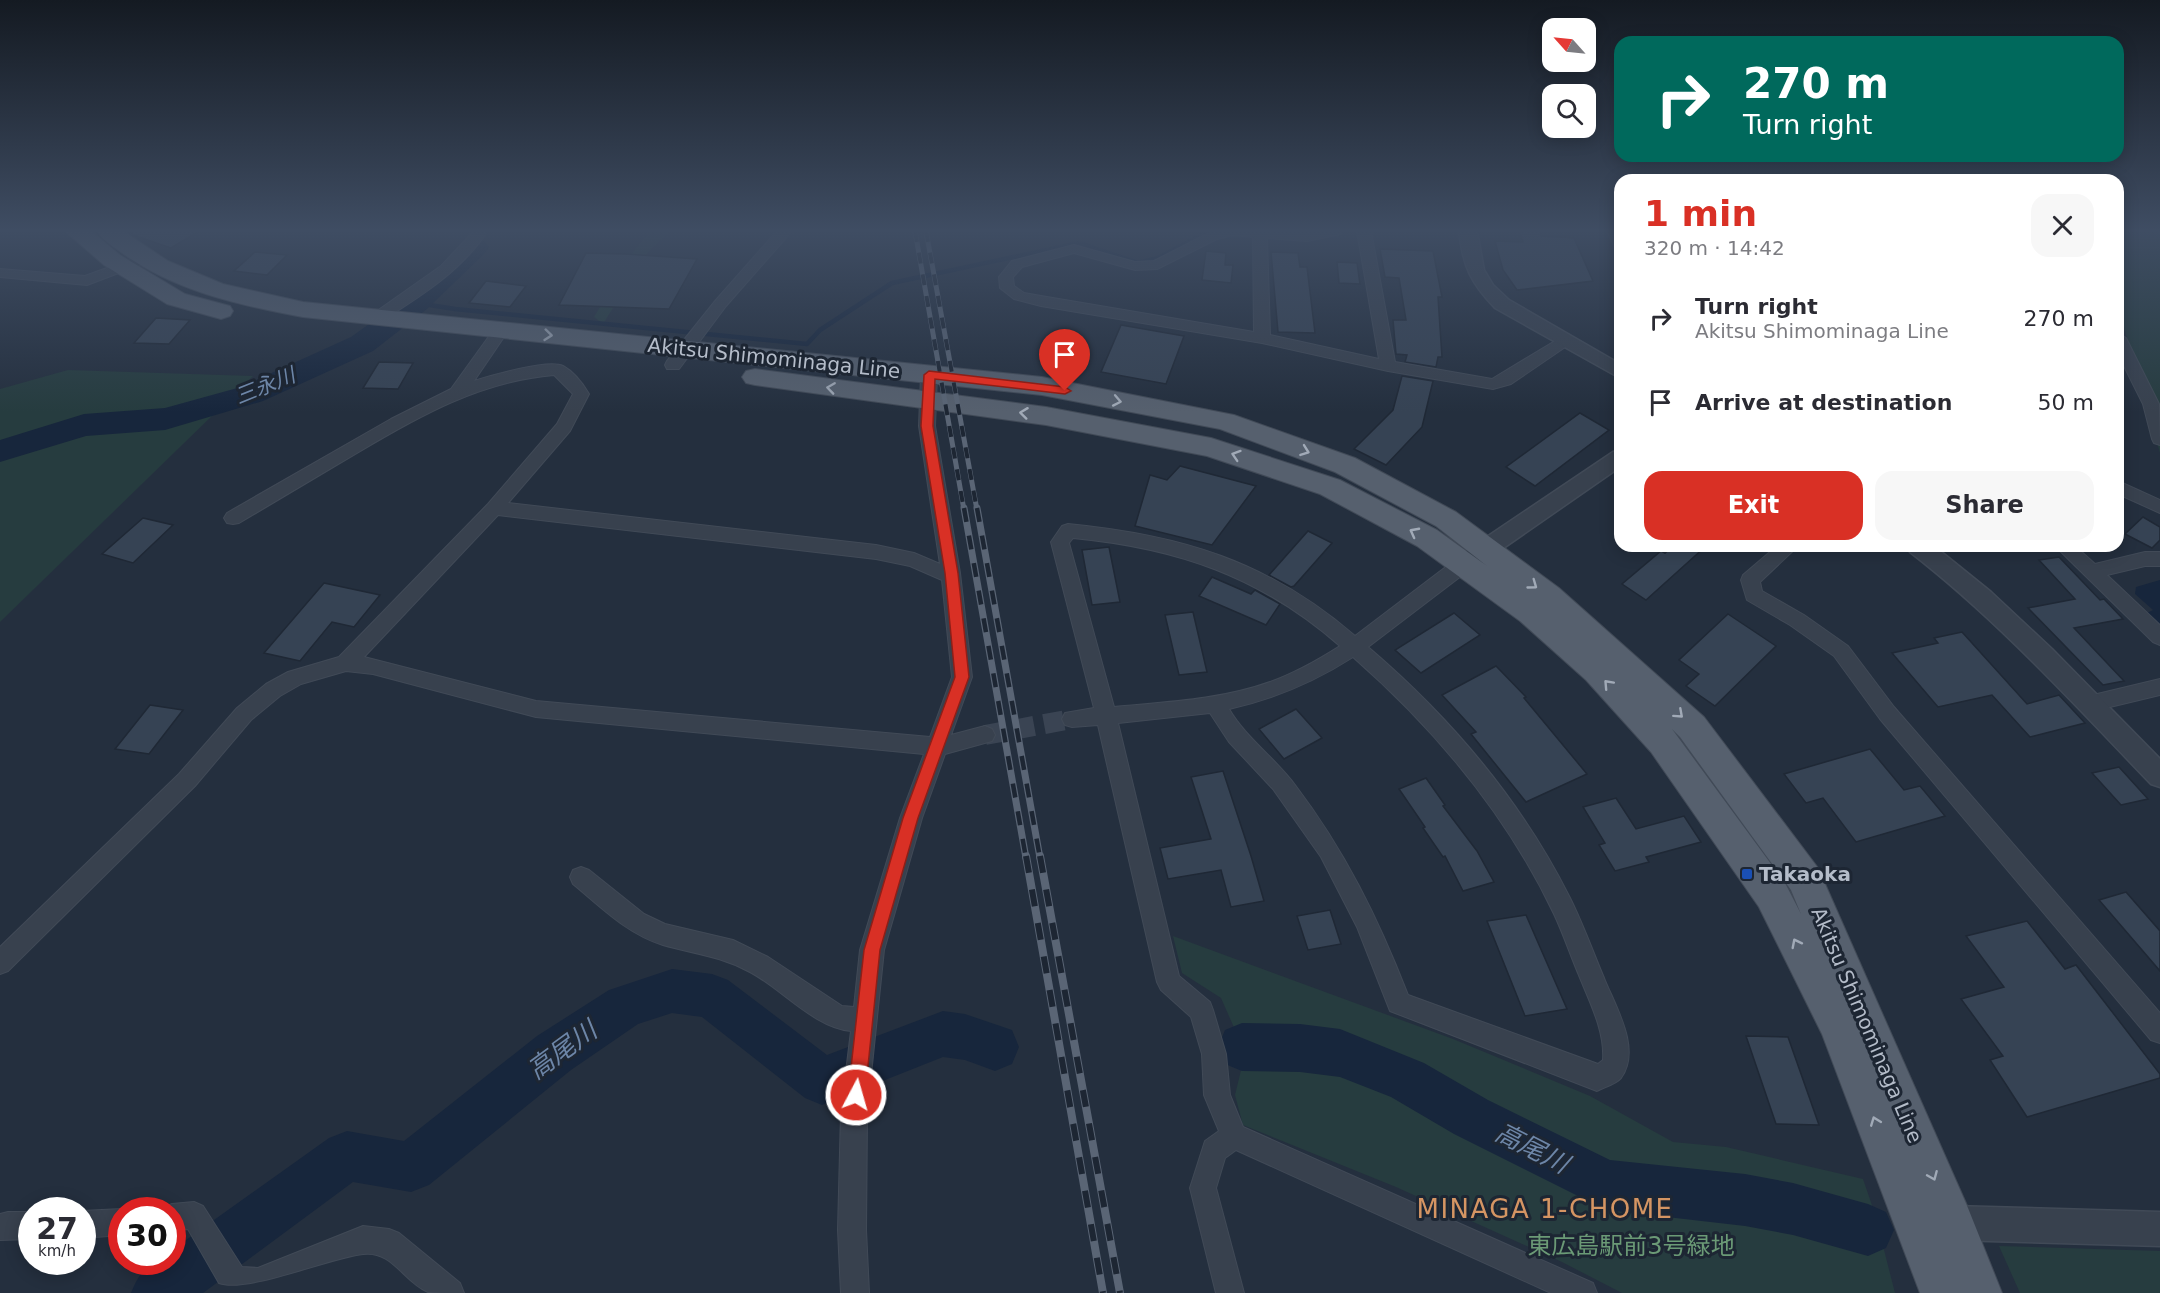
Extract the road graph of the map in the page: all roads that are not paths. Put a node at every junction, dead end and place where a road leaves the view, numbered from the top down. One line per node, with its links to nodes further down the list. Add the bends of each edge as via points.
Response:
1 (167, 291): 10 (main road, Akitsu Shimominaga Line, via 176,299 234,315 353,331)
2 (219, 291): 9 (main road, Akitsu Shimominaga Line, via 263,304)
3 (416, 291): 9 (street)
4 (731, 291): 14 (street)
5 (1012, 291): 11 (street, via 1041,301)
6 (1261, 291): 11 (street)
7 (1375, 291): 16 (street)
8 (1489, 291): 13 (street, via 1502,304)
9 (375, 319): 10 (main road, Akitsu Shimominaga Line)
10 (416, 330): 12 (main road, Akitsu Shimominaga Line)
11 (1262, 338): 16 (street)
12 (495, 339): 14 (main road, Akitsu Shimominaga Line); 19 (street)
13 (1566, 341): 16 (street, via 1493,384); 17 (street)
14 (687, 345): 18 (main road, Akitsu Shimominaga Line); 20 (main road, Akitsu Shimominaga Line, one-way to 14)
15 (2124, 350): 21 (street, via 2151,404)
16 (1388, 366)
17 (1614, 369)
18 (929, 375): 20 (street); 30 (main road, Akitsu Shimominaga Line, one-way to 30, via 1042,386 1225,421 1345,465 1446,519)
19 (457, 393): 25 (street, via 538,370 558,370 581,394 564,427); 26 (street, via 421,407)
20 (929, 402): 30 (main road, Akitsu Shimominaga Line, one-way to 20, via 1427,538 1330,487 1211,447 1046,416); 33 (street, via 927,426)
21 (2160, 439)
22 (1614, 461): 30 (street)
23 (2124, 490): 24 (street)
24 (2160, 507)
25 (494, 508): 33 (street, via 876,552); 36 (street)
26 (233, 518)
27 (1782, 552): 48 (street, via 1750,580 1754,595 1841,651 1887,713)
28 (1926, 552): 39 (street, via 1986,600)
29 (2070, 552): 32 (street)
30 (1474, 557): 35 (street); 51 (main road, Akitsu Shimominaga Line, one-way to 51, via 1548,596 1692,727 1805,880); 59 (main road, Akitsu Shimominaga Line, one-way to 30, via 1838,1025 1772,895 1663,742 1604,679)
31 (2160, 559): 32 (street)
32 (2091, 572): 34 (street)
33 (951, 573): 43 (street, via 962,677)
34 (2160, 637)
35 (1354, 648): 38 (street, via 1275,688); 38 (street, via 1463,754 1511,817 1558,896 1618,1053 1612,1069 1597,1078 1399,1003 1369,924 1333,855 1272,772 1239,741); 40 (street, via 1305,607 1260,579 1203,556 1153,542 1068,531 1060,542)
36 (346, 663): 43 (street, via 373,666 536,709); 46 (street, via 295,678 244,714 187,780)
37 (2160, 687): 39 (street)
38 (1215, 703): 40 (street)
39 (2089, 704): 44 (street)
40 (1106, 716): 41 (street); 49 (street, via 1170,982 1201,1010 1214,1054 1217,1095)
41 (1072, 719)
42 (985, 735): 43 (street)
43 (938, 747): 47 (street, via 910,818 872,950)
44 (2160, 776)
45 (581, 877): 47 (street, via 636,922 663,934 725,948 760,965 838,1018)
46 (0, 963)
47 (864, 1020): 56 (street, via 854,1113)
48 (2160, 1031)
49 (1233, 1136): 57 (street, via 1214,1150 1203,1188); 58 (street)
50 (186, 1216): 55 (street, via 194,1215 208,1232 222,1266 235,1281 258,1282 363,1239 389,1243)
51 (1953, 1223): 54 (street); 60 (main road, Akitsu Shimominaga Line)
52 (18, 1225): 53 (street)
53 (0, 1227)
54 (2160, 1229)
55 (450, 1293)
56 (855, 1293)
57 (1230, 1293)
58 (1583, 1293)
59 (1942, 1293)
60 (1980, 1293)

